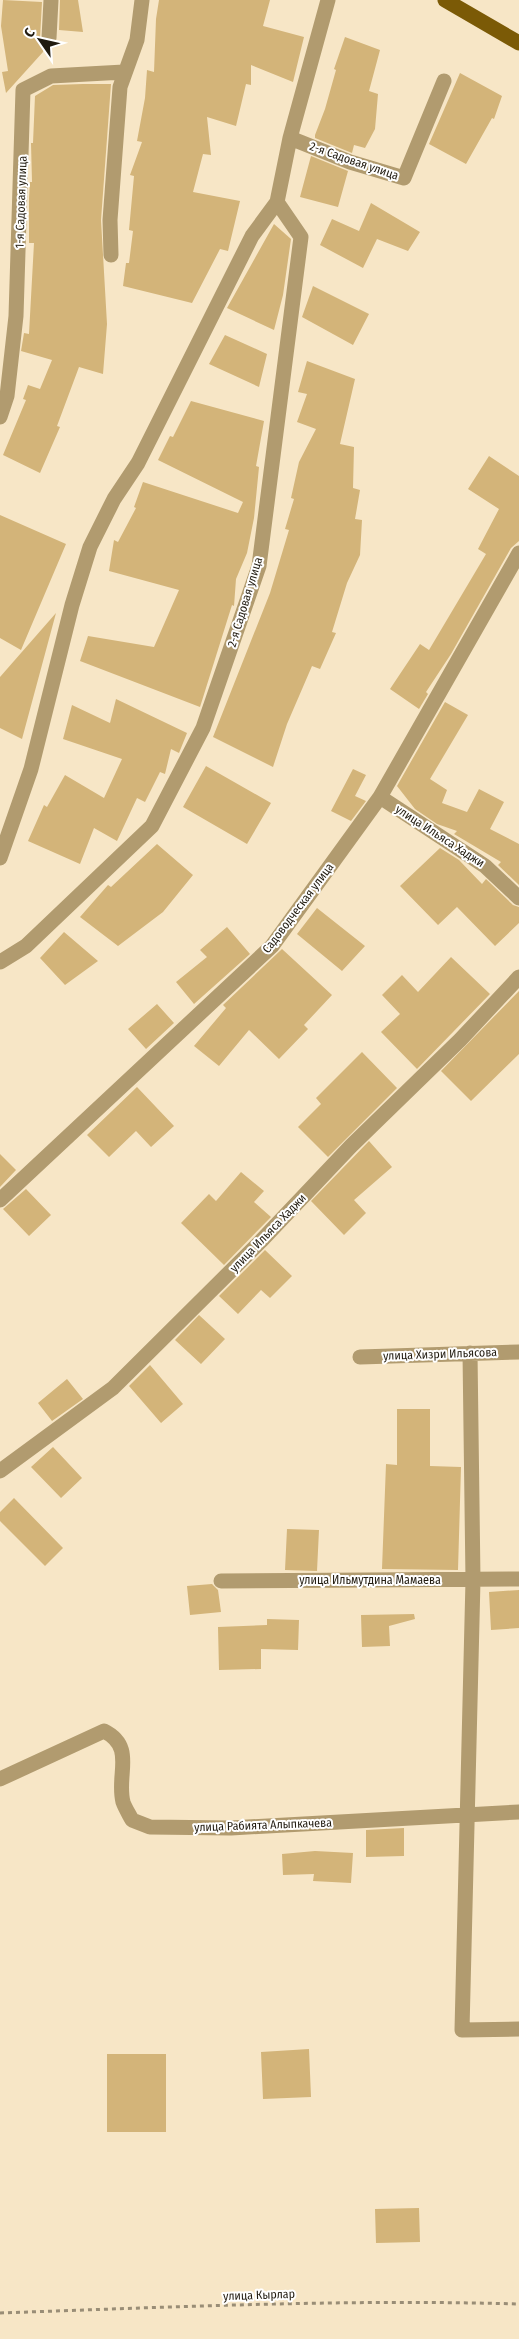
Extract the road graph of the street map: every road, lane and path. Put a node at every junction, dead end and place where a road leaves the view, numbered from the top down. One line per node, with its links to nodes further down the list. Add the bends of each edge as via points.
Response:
1 (51, 0): 5 (street)
2 (142, 0): 7 (street, via 137,40)
3 (328, 0): 9 (street)
4 (445, 0): 6 (main road)
5 (49, 38)
6 (519, 43)
7 (124, 72): 11 (street, via 120,87 111,211); 12 (street, 1-я Садовая улица, via 51,76 24,90 16,316 7,396)
8 (444, 81): 9 (street, 2-я Садовая улица, via 404,178 350,162)
9 (290, 138): 10 (street)
10 (277, 202): 15 (street, via 252,236 138,463 114,499 90,547 31,769); 17 (street, 2-я Садовая улица, via 301,237 258,566 203,728 152,826 26,946)
11 (111, 255)
12 (0, 416)
13 (519, 553): 14 (street, Садоводческая улица)
14 (380, 797): 16 (street, улица Ильяса Хаджи, via 486,866); 19 (street, Садоводческая улица, via 272,946)
15 (0, 858)
16 (519, 898)
17 (0, 962)
18 (519, 977): 23 (street, улица Ильяса Хаджи, via 262,1241 113,1388)
19 (0, 1200)
20 (519, 1352): 21 (street, улица Хизри Ильясова)
21 (470, 1353): 22 (street, улица Хизри Ильясова); 25 (street)
22 (360, 1357)
23 (0, 1471)
24 (519, 1579): 25 (street, улица Ильмутдина Мамаева)
25 (473, 1580): 26 (street, улица Ильмутдина Мамаева); 29 (street)
26 (221, 1581)
27 (0, 1779): 29 (street, улица Рабията Алыпкачева, via 104,1731 116,1737 122,1747 123,1802 132,1820 150,1828 231,1828)
28 (519, 1812): 29 (street, улица Рабията Алыпкачева)
29 (467, 1814): 30 (street, via 462,2030)
30 (519, 2029)
31 (519, 2304): 32 (path, улица Кырлар, via 418,2301 278,2303)
32 (0, 2313)

